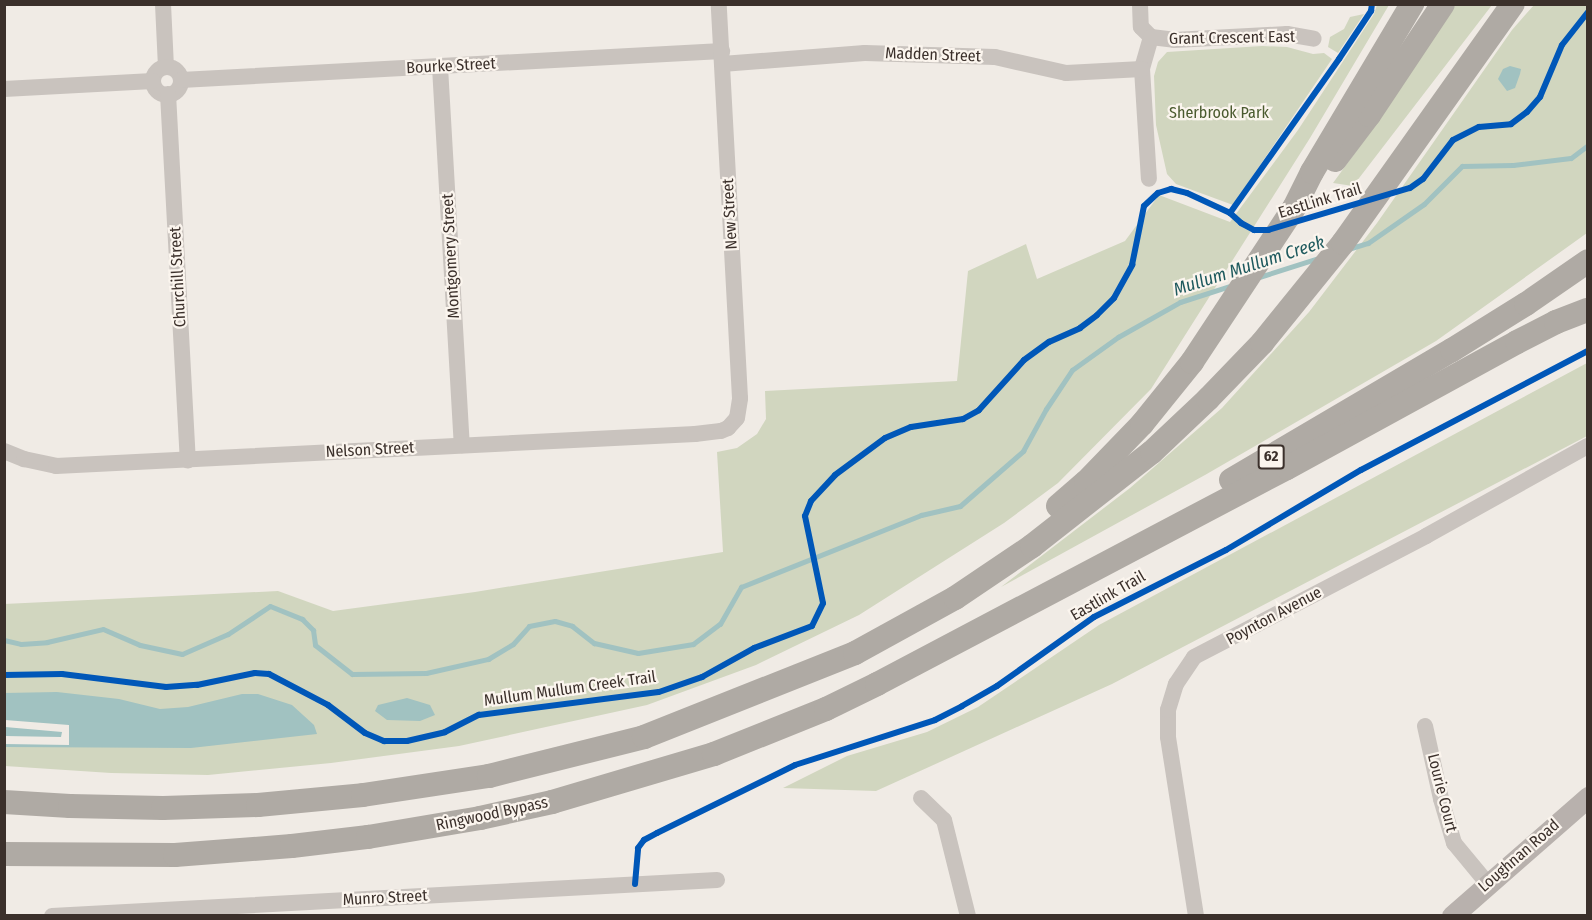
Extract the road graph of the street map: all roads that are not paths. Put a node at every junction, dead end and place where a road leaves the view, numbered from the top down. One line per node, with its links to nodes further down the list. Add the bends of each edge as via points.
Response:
1 (163, 4): 10 (street)
2 (719, 4): 9 (street, New Street)
3 (1140, 4): 7 (street, via 1141,27)
4 (1412, 4): 18 (highway)
5 (1443, 4): 18 (highway, via 1369,115)
6 (1513, 4): 27 (highway, via 1383,189 1262,344 1152,453 1032,546 955,598 855,653)
7 (1151, 37): 8 (street, Grant Crescent East, via 1174,40 1287,34); 12 (street)
8 (1314, 39)
9 (722, 58): 11 (street, Bourke Street); 12 (street, Madden Street, via 865,53 995,57 1066,73); 21 (street, New Street, via 740,398)
10 (166, 67): 13 (street, via 177,70); 14 (street, via 157,71)
11 (440, 67): 13 (street, Bourke Street); 22 (street, Montgomery Street)
12 (1142, 69): 17 (street)
13 (181, 80): 16 (street, via 178,90)
14 (153, 81): 15 (street); 16 (street, via 158,91)
15 (4, 89)
16 (168, 94): 25 (street, Churchill Street)
17 (1149, 179)
18 (1294, 208): 27 (highway, via 1171,391 1086,482 1025,535 926,602)
19 (1587, 261): 26 (highway, 62, via 1442,357)
20 (1587, 310): 26 (highway, via 1517,342)
21 (734, 423): 22 (street, Nelson Street, via 721,432 711,433)
22 (462, 445): 25 (street, Nelson Street)
23 (1587, 446): 37 (street, Poynton Avenue, via 1426,536 1194,657 1176,684 1168,710 1168,737)
24 (4, 451): 25 (street, Nelson Street, via 56,466)
25 (188, 460)
26 (950, 645): 32 (highway, Ringwood Bypass, via 826,708 714,754 511,811 368,837 229,852 118,857)
27 (770, 688): 31 (highway, via 644,737 527,767 434,785 258,805 163,808)
28 (1425, 726): 34 (street, Lourie Court, via 1454,843)
29 (1587, 797): 34 (main road, Loughnan Road)
30 (921, 798): 36 (street, via 944,820)
31 (4, 802)
32 (4, 854)
33 (717, 880): 35 (street, Munro Street)
34 (1488, 884): 38 (main road, Loughnan Road)
35 (52, 915)
36 (968, 915)
37 (1196, 915)
38 (1452, 915)

